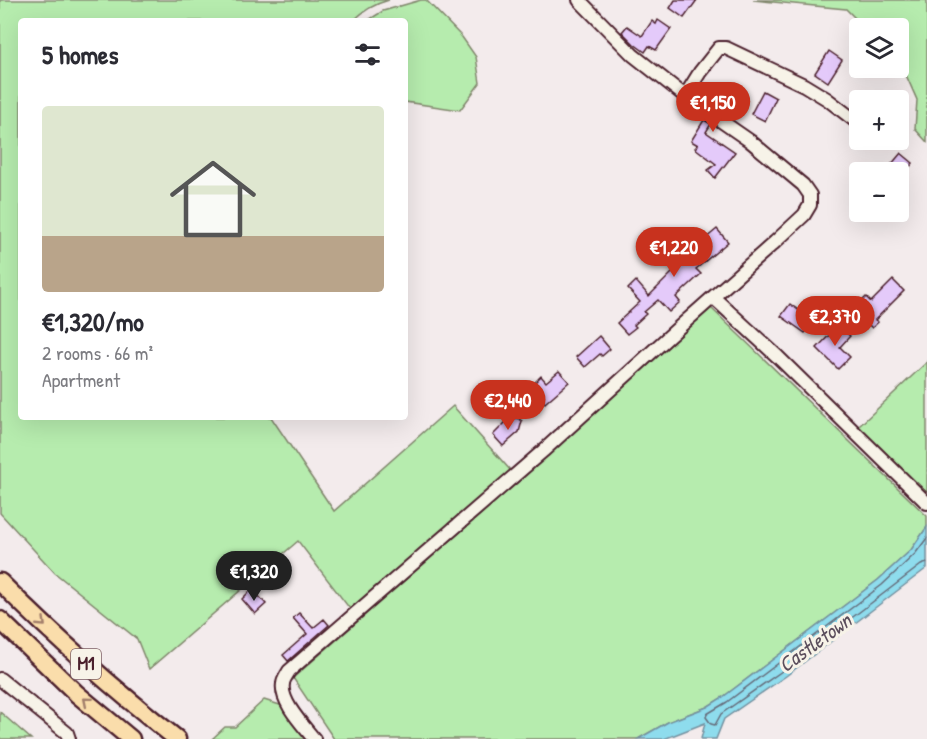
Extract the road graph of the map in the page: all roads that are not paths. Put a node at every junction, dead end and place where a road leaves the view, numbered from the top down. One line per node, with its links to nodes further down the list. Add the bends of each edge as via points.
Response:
1 (579, 0): 2 (street, via 633,55)
2 (685, 96): 3 (street, via 719,48 726,48 804,85); 4 (street, via 750,141 810,195 804,215)
3 (849, 117)
4 (713, 297): 5 (street); 12 (street, via 543,451 289,671 283,683 287,704)
5 (926, 502)
6 (0, 582): 11 (highway, M1, one-way to 11, via 66,646)
7 (0, 620): 10 (highway, M1, one-way to 7, via 77,694)
8 (0, 679): 9 (street, via 67,733)
9 (69, 739)
10 (132, 739)
11 (177, 739)
12 (314, 739)

